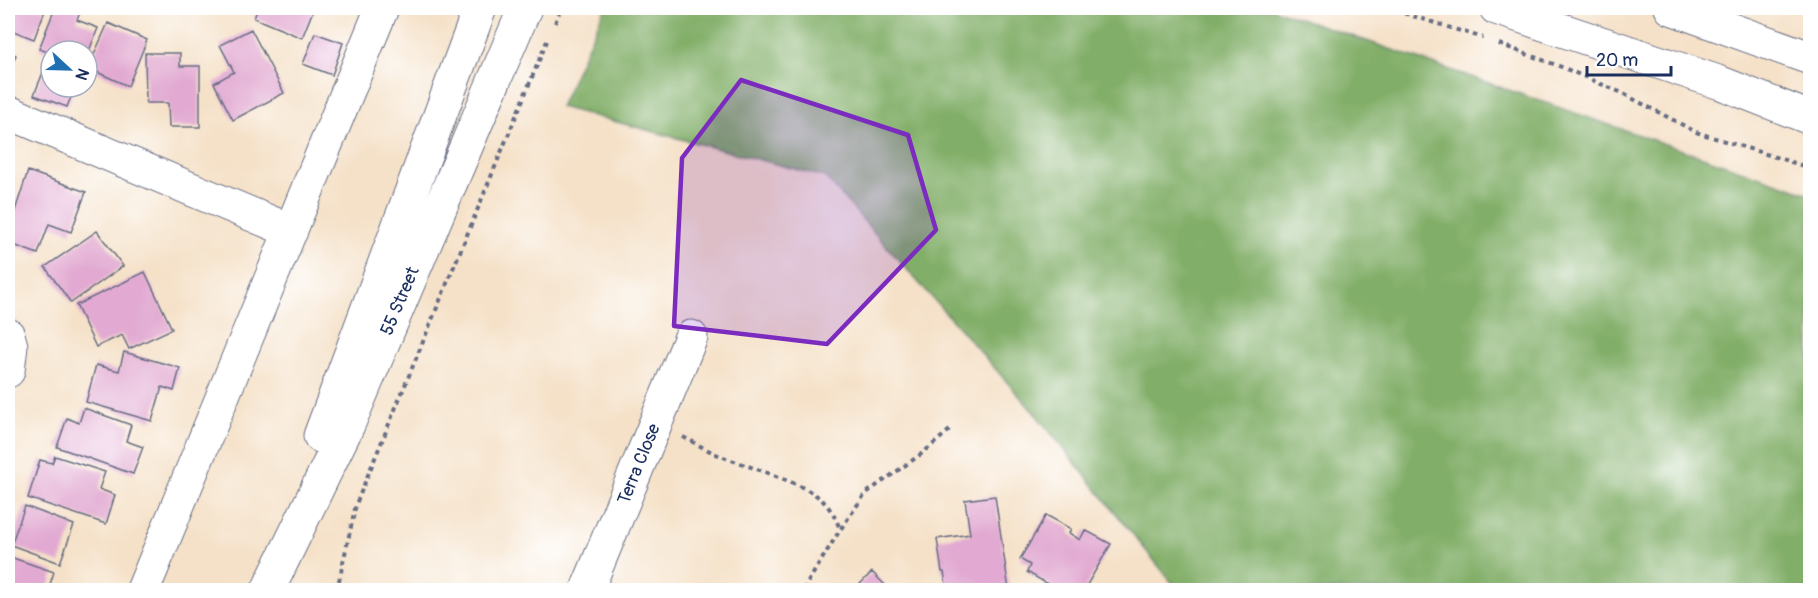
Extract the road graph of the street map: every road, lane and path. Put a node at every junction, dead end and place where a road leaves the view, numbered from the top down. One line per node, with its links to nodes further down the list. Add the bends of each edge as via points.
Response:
1 (382, 8): 14 (main road)
2 (480, 8): 22 (main road, 55 Street)
3 (525, 8): 23 (main road, 55 Street, via 348,424)
4 (561, 8): 8 (path)
5 (1387, 8): 13 (path, via 1558,66 1620,92 1695,132)
6 (1496, 8): 12 (main road, via 1721,83)
7 (1671, 8): 10 (main road)
8 (552, 30)
9 (548, 41): 24 (path, via 356,504)
10 (1810, 58)
11 (8, 112): 14 (main road)
12 (1810, 118)
13 (1810, 168)
14 (291, 231): 21 (main road)
15 (8, 335): 17 (main road)
16 (691, 337): 18 (main road, Terra Close)
17 (8, 371)
18 (656, 424): 20 (path, via 720,456 813,494 827,506); 25 (main road, Terra Close)
19 (951, 429): 20 (path, via 865,494)
20 (840, 530): 26 (path)
21 (143, 591)
22 (261, 591)
23 (268, 591)
24 (337, 591)
25 (587, 591)
26 (803, 591)

